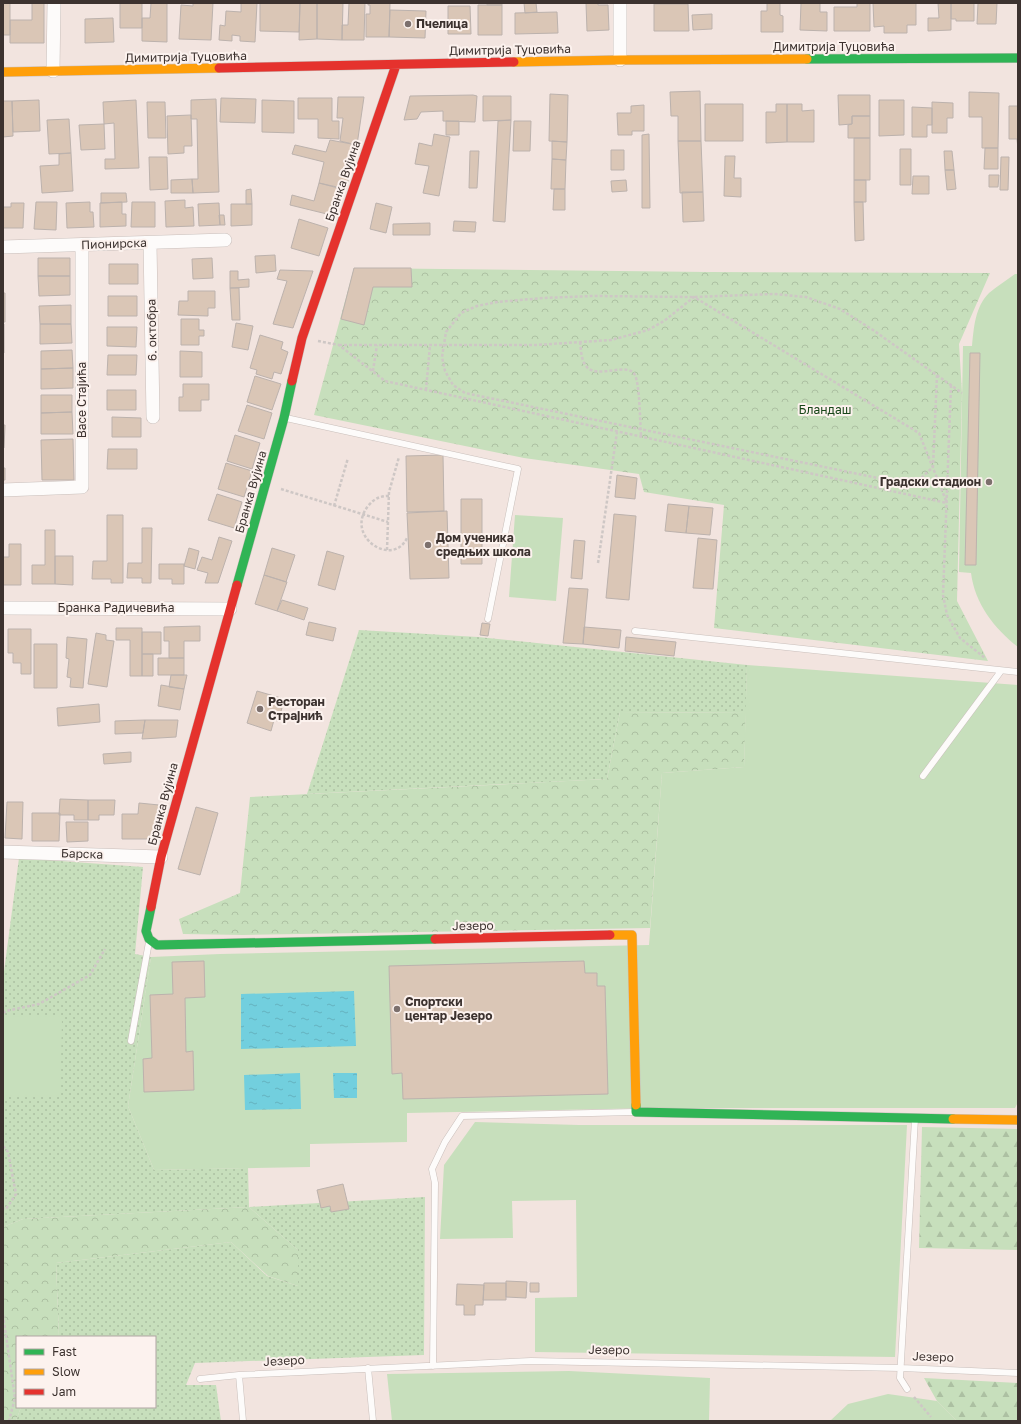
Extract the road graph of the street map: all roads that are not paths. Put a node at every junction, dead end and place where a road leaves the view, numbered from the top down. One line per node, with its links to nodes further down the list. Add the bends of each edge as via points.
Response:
1 (54, 3): 6 (street)
2 (620, 3): 4 (street)
3 (1018, 58): 4 (street, Димитрија Туцовића)
4 (620, 60): 5 (street, Димитрија Туцовића)
5 (396, 65): 6 (street, Димитрија Туцовића); 13 (street, Бранка Вујина, via 302,338)
6 (53, 71): 7 (street, Димитрија Туцовића)
7 (3, 72)
8 (225, 240): 9 (street, Пионирска)
9 (150, 243): 10 (street, Пионирска); 12 (street, 6. октобра)
10 (82, 245): 11 (street, Пионирска); 14 (street, Васе Стајића, via 82,487)
11 (3, 247)
12 (153, 416)
13 (284, 418): 16 (street, Бранка Вујина); 17 (lane, via 518,469)
14 (9, 490)
15 (3, 608): 16 (street, Бранка Радичевића)
16 (230, 608): 23 (street, Бранка Вујина)
17 (488, 619)
18 (635, 631): 19 (lane)
19 (1001, 671): 20 (lane); 21 (lane)
20 (1018, 672)
21 (923, 776)
22 (3, 852): 23 (street, Барска)
23 (161, 857): 24 (street, Бранка Вујина)
24 (148, 935): 25 (lane); 26 (street, Језеро, via 157,945 632,935)
25 (131, 1041)
26 (636, 1112): 27 (street); 29 (lane, via 462,1116 432,1169 435,1183)
27 (915, 1118): 28 (street); 31 (lane)
28 (1018, 1120)
29 (433, 1366): 30 (lane, Језеро); 31 (lane, Језеро, via 532,1361)
30 (368, 1368): 33 (lane, Језеро); 37 (lane)
31 (901, 1368): 32 (lane, Језеро); 35 (lane, via 900,1378)
32 (1018, 1373)
33 (238, 1375): 34 (lane, Језеро); 36 (lane)
34 (200, 1379)
35 (907, 1389)
36 (244, 1421)
37 (373, 1421)

